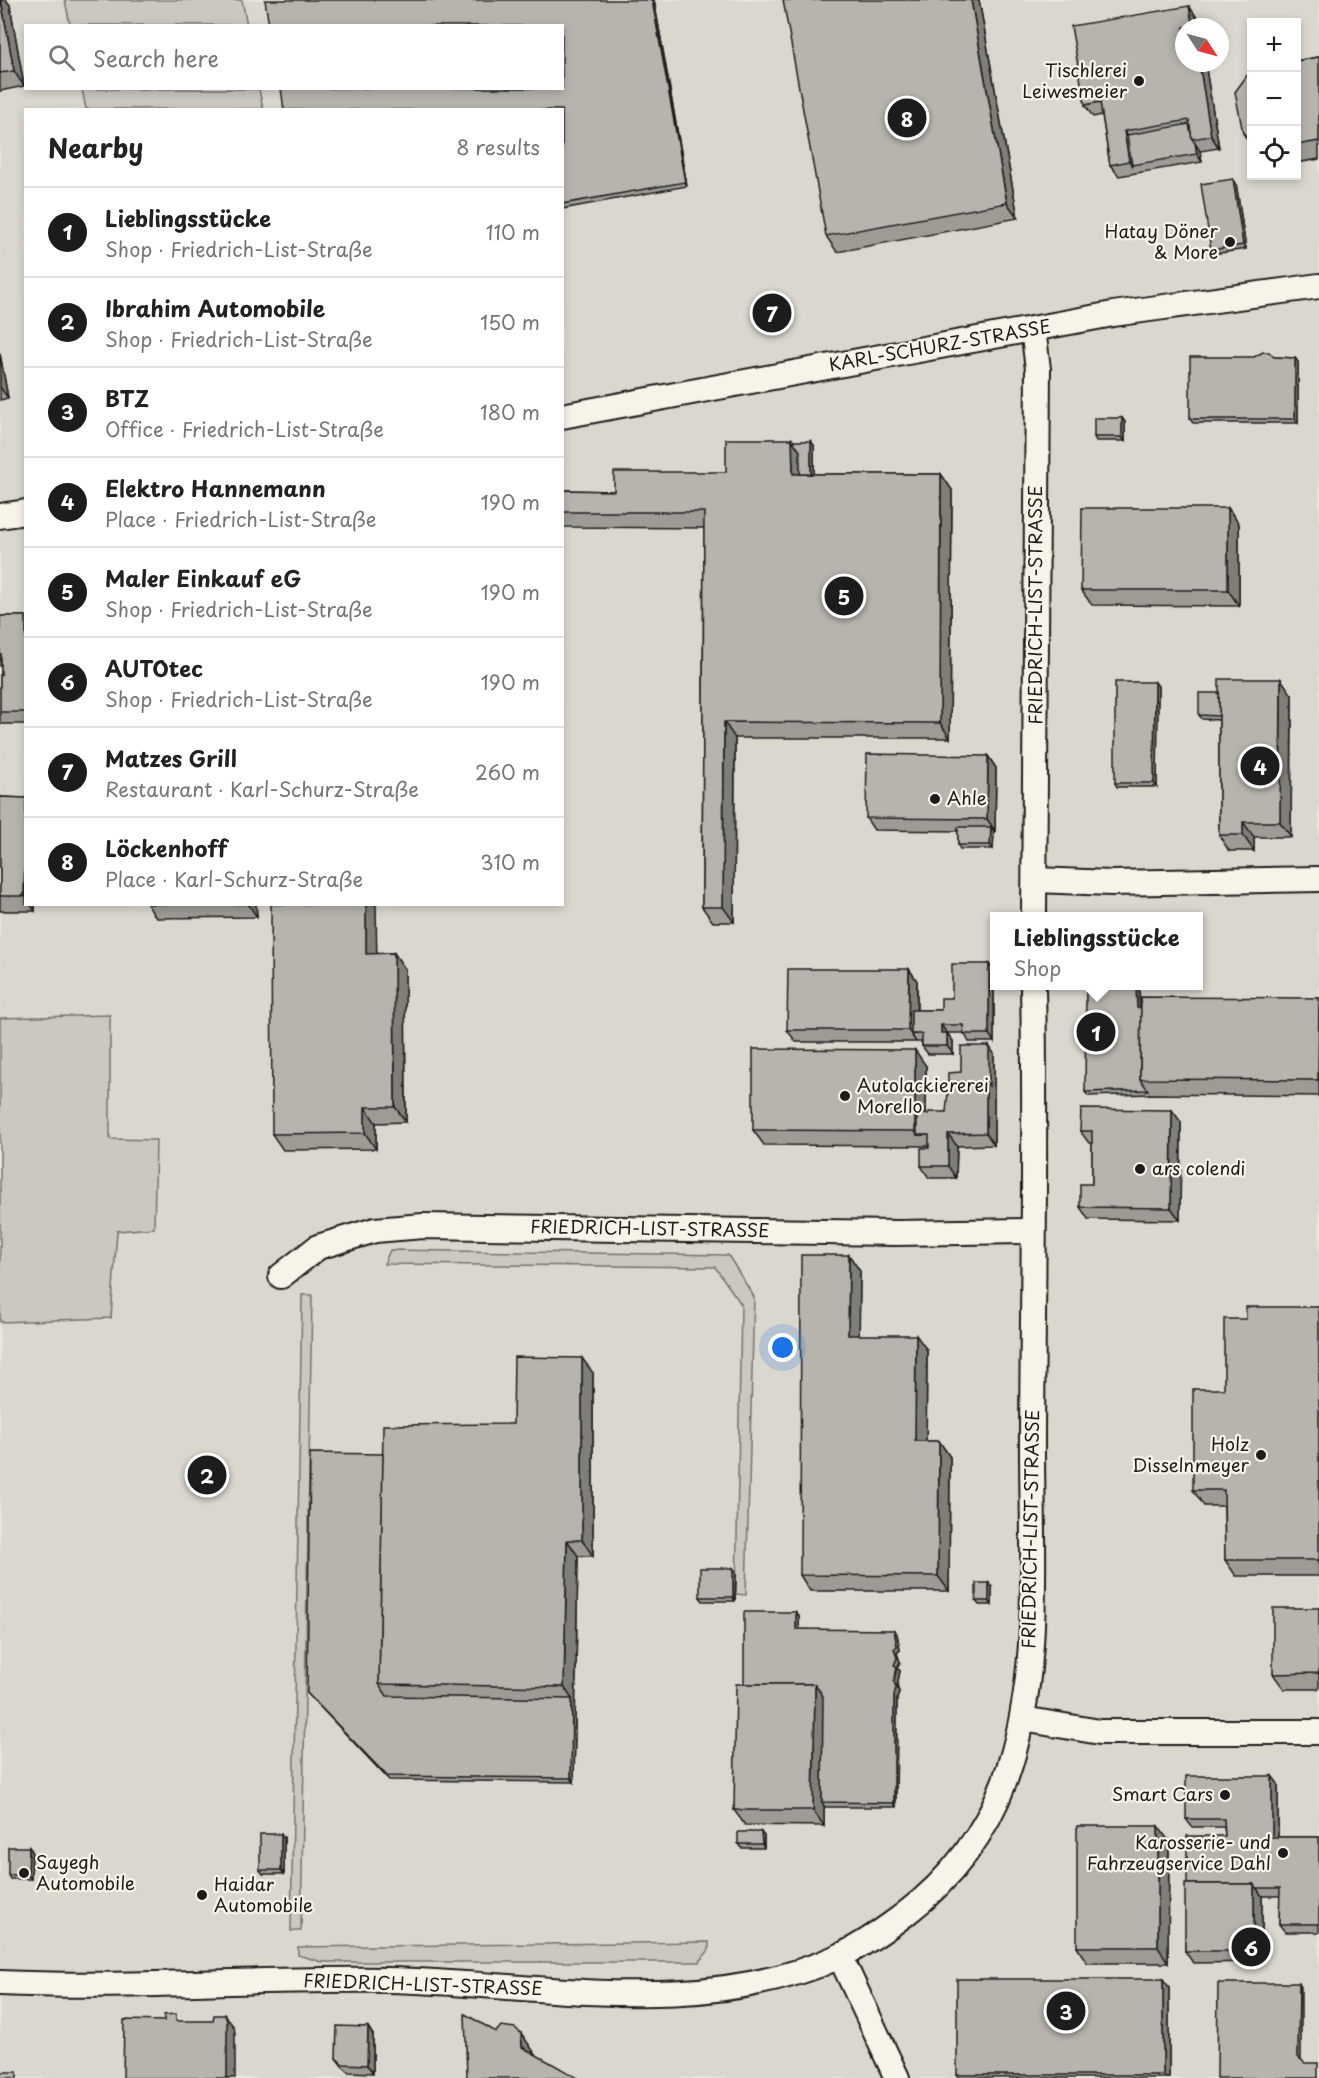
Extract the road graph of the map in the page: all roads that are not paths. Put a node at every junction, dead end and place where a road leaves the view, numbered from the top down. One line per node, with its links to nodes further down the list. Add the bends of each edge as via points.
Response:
1 (1319, 286): 2 (street, KARL-SCHURZ-STRASSE)
2 (1033, 329): 3 (street, KARL-SCHURZ-STRASSE); 7 (street, FRIEDRICH-LIST-STRASSE, via 1038,369)
3 (564, 416)
4 (24, 512): 5 (street)
5 (0, 516)
6 (1319, 879): 7 (street, via 1111,883)
7 (1035, 880): 8 (street, FRIEDRICH-LIST-STRASSE)
8 (1034, 912)
9 (1034, 990): 10 (street, FRIEDRICH-LIST-STRASSE)
10 (1033, 1231): 11 (street, FRIEDRICH-LIST-STRASSE, via 896,1233 423,1226 375,1230 318,1247); 12 (street, FRIEDRICH-LIST-STRASSE, via 1032,1558)
11 (280, 1276)
12 (1023, 1719): 13 (street, via 1100,1732); 14 (street, FRIEDRICH-LIST-STRASSE, via 1004,1782 981,1834 926,1898 878,1934)
13 (1319, 1732)
14 (840, 1956): 15 (street, FRIEDRICH-LIST-STRASSE, via 796,1972 746,1983 705,1991 644,1995 393,1980); 16 (street)
15 (0, 1983)
16 (897, 2078)

